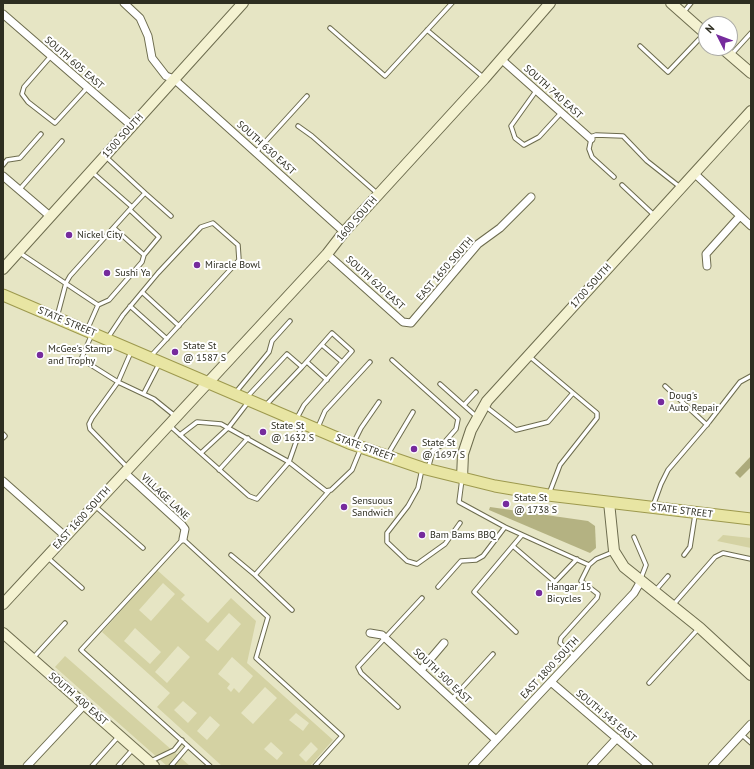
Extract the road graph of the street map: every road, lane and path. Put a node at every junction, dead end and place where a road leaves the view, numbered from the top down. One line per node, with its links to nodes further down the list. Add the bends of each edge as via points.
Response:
1 (124, 3): 20 (street, SOUTH 630 EAST, via 140,18 148,36 152,58 166,76)
2 (243, 3): 20 (street, 1500 SOUTH)
3 (452, 3): 11 (lane)
4 (671, 3): 7 (street)
5 (691, 3): 7 (lane)
6 (547, 4): 18 (street, 1600 SOUTH)
7 (682, 13): 9 (street)
8 (3, 14): 16 (street, SOUTH 605 EAST)
9 (698, 26)
10 (330, 28): 11 (lane, via 385,76)
11 (427, 30): 21 (lane)
12 (751, 33): 15 (lane)
13 (698, 41): 14 (lane, via 668,72)
14 (640, 46)
15 (738, 48)
16 (51, 56): 22 (street, SOUTH 605 EAST); 22 (lane, via 24,87 22,94 28,102 55,123)
17 (731, 56): 19 (street)
18 (501, 59): 21 (street, 1600 SOUTH); 23 (street, SOUTH 740 EAST)
19 (751, 73)
20 (174, 79): 27 (street, 1500 SOUTH); 32 (street, SOUTH 630 EAST)
21 (484, 79): 43 (street, 1600 SOUTH)
22 (87, 88): 27 (street, SOUTH 605 EAST)
23 (536, 90): 26 (street, SOUTH 740 EAST); 26 (lane, via 511,126 515,138 524,145 539,137)
24 (307, 96): 32 (lane)
25 (751, 111): 36 (street, 1700 SOUTH)
26 (561, 113): 30 (street, SOUTH 740 EAST)
27 (132, 126): 33 (street, 1500 SOUTH)
28 (298, 126): 43 (lane)
29 (41, 134): 34 (lane, via 20,158 7,160)
30 (590, 138): 38 (lane, via 589,149 592,157); 40 (lane, via 596,135 623,136 647,161)
31 (62, 141): 41 (lane)
32 (256, 152): 52 (street, SOUTH 630 EAST)
33 (105, 157): 35 (street, 1500 SOUTH); 42 (lane)
34 (3, 165)
35 (92, 172): 45 (lane); 49 (street, 1500 SOUTH)
36 (694, 173): 40 (street, 1700 SOUTH); 48 (street)
37 (3, 176): 41 (street)
38 (614, 177)
39 (622, 185): 47 (lane)
40 (680, 188): 47 (street, 1700 SOUTH)
41 (19, 190): 49 (street)
42 (145, 193): 45 (lane); 46 (lane)
43 (379, 194): 52 (street, 1600 SOUTH)
44 (531, 197): 65 (street, EAST 1650 SOUTH, via 500,228 478,244)
45 (131, 209): 51 (lane); 55 (lane, via 159,237)
46 (171, 216)
47 (655, 216): 72 (street, 1700 SOUTH)
48 (740, 216): 50 (street); 56 (street, via 706,254)
49 (51, 217): 53 (street, 1500 SOUTH)
50 (751, 226)
51 (114, 228): 55 (lane); 58 (lane)
52 (344, 232): 54 (street, 1600 SOUTH)
53 (19, 253): 57 (street, 1500 SOUTH); 58 (lane)
54 (327, 254): 65 (street, SOUTH 620 EAST, via 403,322); 83 (street, 1600 SOUTH)
55 (144, 255): 61 (lane, via 142,262 109,300)
56 (707, 266)
57 (3, 269)
58 (66, 283): 61 (lane); 63 (lane)
59 (142, 292): 62 (lane); 66 (lane); 66 (lane, via 204,225 212,223 236,243 240,249 239,260)
60 (3, 295): 63 (main road, STATE STREET)
61 (98, 304): 67 (lane)
62 (130, 306): 68 (lane); 69 (lane)
63 (57, 318): 67 (main road, STATE STREET)
64 (290, 321): 89 (lane, via 272,341 269,352)
65 (411, 323)
66 (179, 326): 68 (lane)
67 (89, 332): 69 (main road, STATE STREET); 82 (lane, via 82,356)
68 (167, 339): 73 (lane)
69 (107, 340): 71 (main road, STATE STREET)
70 (322, 345): 75 (lane); 76 (lane); 76 (lane, via 332,333 352,351)
71 (132, 351): 73 (main road, STATE STREET); 82 (lane)
72 (528, 356): 88 (lane); 93 (street, 1700 SOUTH)
73 (149, 358): 78 (main road, STATE STREET)
74 (392, 360): 112 (lane, via 458,419 456,429 442,445 433,450)
75 (307, 362): 79 (lane); 81 (lane)
76 (342, 362): 81 (lane)
77 (370, 362): 102 (lane, via 325,411)
78 (160, 363): 83 (main road, STATE STREET); 87 (lane)
79 (302, 367): 90 (lane, via 288,354); 94 (lane)
80 (751, 376): 100 (lane, via 740,382)
81 (327, 380): 98 (lane, via 304,405)
82 (118, 382): 87 (lane); 113 (lane, via 89,424 90,429)
83 (207, 383): 89 (main road, STATE STREET); 96 (street, 1600 SOUTH)
84 (440, 384): 92 (lane)
85 (665, 386): 100 (lane)
86 (476, 392): 92 (lane)
87 (144, 393): 96 (lane)
88 (573, 393): 93 (lane, via 548,422 516,430); 118 (lane, via 597,413 598,418 560,465)
89 (234, 394): 90 (main road, STATE STREET)
90 (247, 400): 94 (main road, STATE STREET); 101 (lane)
91 (379, 402): 108 (lane, via 361,428)
92 (464, 405): 97 (lane)
93 (485, 405): 97 (street, 1700 SOUTH)
94 (264, 407): 98 (main road, STATE STREET)
95 (413, 412): 110 (lane)
96 (176, 416): 99 (street, 1600 SOUTH)
97 (478, 418): 115 (street, 1700 SOUTH, via 463,454)
98 (299, 422): 102 (main road, STATE STREET); 111 (lane)
99 (168, 424): 103 (street, 1600 SOUTH); 105 (lane)
100 (707, 425): 121 (lane, via 668,470)
101 (229, 427): 105 (lane, via 197,422); 107 (lane); 109 (lane)
102 (316, 430): 108 (main road, STATE STREET)
103 (161, 432): 113 (street, EAST 1600 SOUTH)
104 (3, 434): 106 (lane)
105 (180, 435): 109 (lane)
106 (3, 438)
107 (248, 438): 111 (lane); 114 (lane)
108 (357, 446): 110 (main road, STATE STREET); 117 (lane, via 352,470)
109 (201, 453): 114 (lane)
110 (387, 457): 112 (main road, STATE STREET)
111 (289, 462): 114 (lane, via 257,499 249,496); 117 (lane)
112 (425, 469): 115 (main road, STATE STREET); 124 (lane, via 408,506 387,533 387,542 407,561 417,564 445,544)
113 (126, 470): 120 (street, EAST 1600 SOUTH); 129 (street, VILLAGE LANE, via 182,525 185,529)
114 (219, 470)
115 (462, 478): 118 (main road, STATE STREET); 125 (lane, via 459,502)
116 (3, 481): 127 (street)
117 (329, 491): 139 (lane)
118 (548, 495): 119 (main road, STATE STREET)
119 (609, 502): 121 (main road, STATE STREET); 132 (street)
120 (94, 505): 127 (street, EAST 1600 SOUTH); 131 (lane)
121 (652, 507): 122 (main road, STATE STREET)
122 (696, 512): 123 (main road, STATE STREET); 134 (lane, via 692,542)
123 (751, 519)
124 (460, 523)
125 (505, 527): 126 (lane); 142 (lane, via 484,556 476,560 461,561)
126 (522, 535): 130 (lane); 137 (lane)
127 (66, 536): 135 (street, EAST 1600 SOUTH)
128 (634, 537): 141 (lane, via 646,564)
129 (184, 539): 170 (lane, via 81,650); 181 (lane, via 268,617 256,658 342,736)
130 (514, 547): 137 (lane, via 555,582); 151 (lane, via 474,592)
131 (143, 548)
132 (614, 551): 138 (lane); 141 (street, via 624,567)
133 (231, 555): 139 (lane)
134 (684, 555)
135 (47, 556): 143 (lane); 146 (street, EAST 1600 SOUTH)
136 (751, 559): 147 (lane, via 723,553 715,557)
137 (577, 560): 138 (lane)
138 (589, 565): 157 (lane, via 581,581 598,594 597,598 561,638 560,643)
139 (255, 575): 148 (lane)
140 (668, 576): 144 (lane)
141 (640, 581): 144 (street); 157 (street, EAST 1800 SOUTH, via 634,593)
142 (438, 587)
143 (82, 588)
144 (654, 592): 147 (street)
145 (422, 598): 154 (lane)
146 (3, 604)
147 (672, 606): 150 (street)
148 (292, 610)
149 (65, 622): 158 (lane)
150 (700, 628): 160 (street); 162 (lane)
151 (516, 632)
152 (3, 633): 158 (street, SOUTH 400 EAST)
153 (370, 633): 154 (street, SOUTH 500 EAST)
154 (385, 638): 159 (street, SOUTH 500 EAST); 165 (lane, via 358,668)
155 (444, 643): 159 (street)
156 (493, 654): 163 (lane)
157 (575, 656): 161 (street, EAST 1800 SOUTH)
158 (32, 659): 164 (street, SOUTH 400 EAST)
159 (421, 670): 163 (street, SOUTH 500 EAST)
160 (751, 675)
161 (550, 682): 169 (street, SOUTH 543 EAST); 171 (street, EAST 1800 SOUTH)
162 (649, 683)
163 (452, 699): 171 (street, SOUTH 500 EAST)
164 (84, 704): 168 (street, SOUTH 400 EAST); 176 (street)
165 (398, 707)
166 (751, 724): 167 (street)
167 (741, 734): 172 (lane); 185 (street)
168 (119, 735): 174 (street, SOUTH 400 EAST); 177 (lane)
169 (617, 738): 183 (street); 184 (street, SOUTH 543 EAST)
170 (182, 740): 173 (lane); 175 (lane, via 174,750)
171 (496, 740): 182 (street, EAST 1800 SOUTH)
172 (751, 743)
173 (188, 746): 179 (lane); 180 (lane)
174 (133, 748): 175 (street, SOUTH 400 EAST); 178 (lane)
175 (150, 765)
176 (27, 766)
177 (92, 766)
178 (118, 766)
179 (171, 766)
180 (210, 766)
181 (315, 766)
182 (472, 766)
183 (591, 766)
184 (649, 766)
185 (712, 766)

